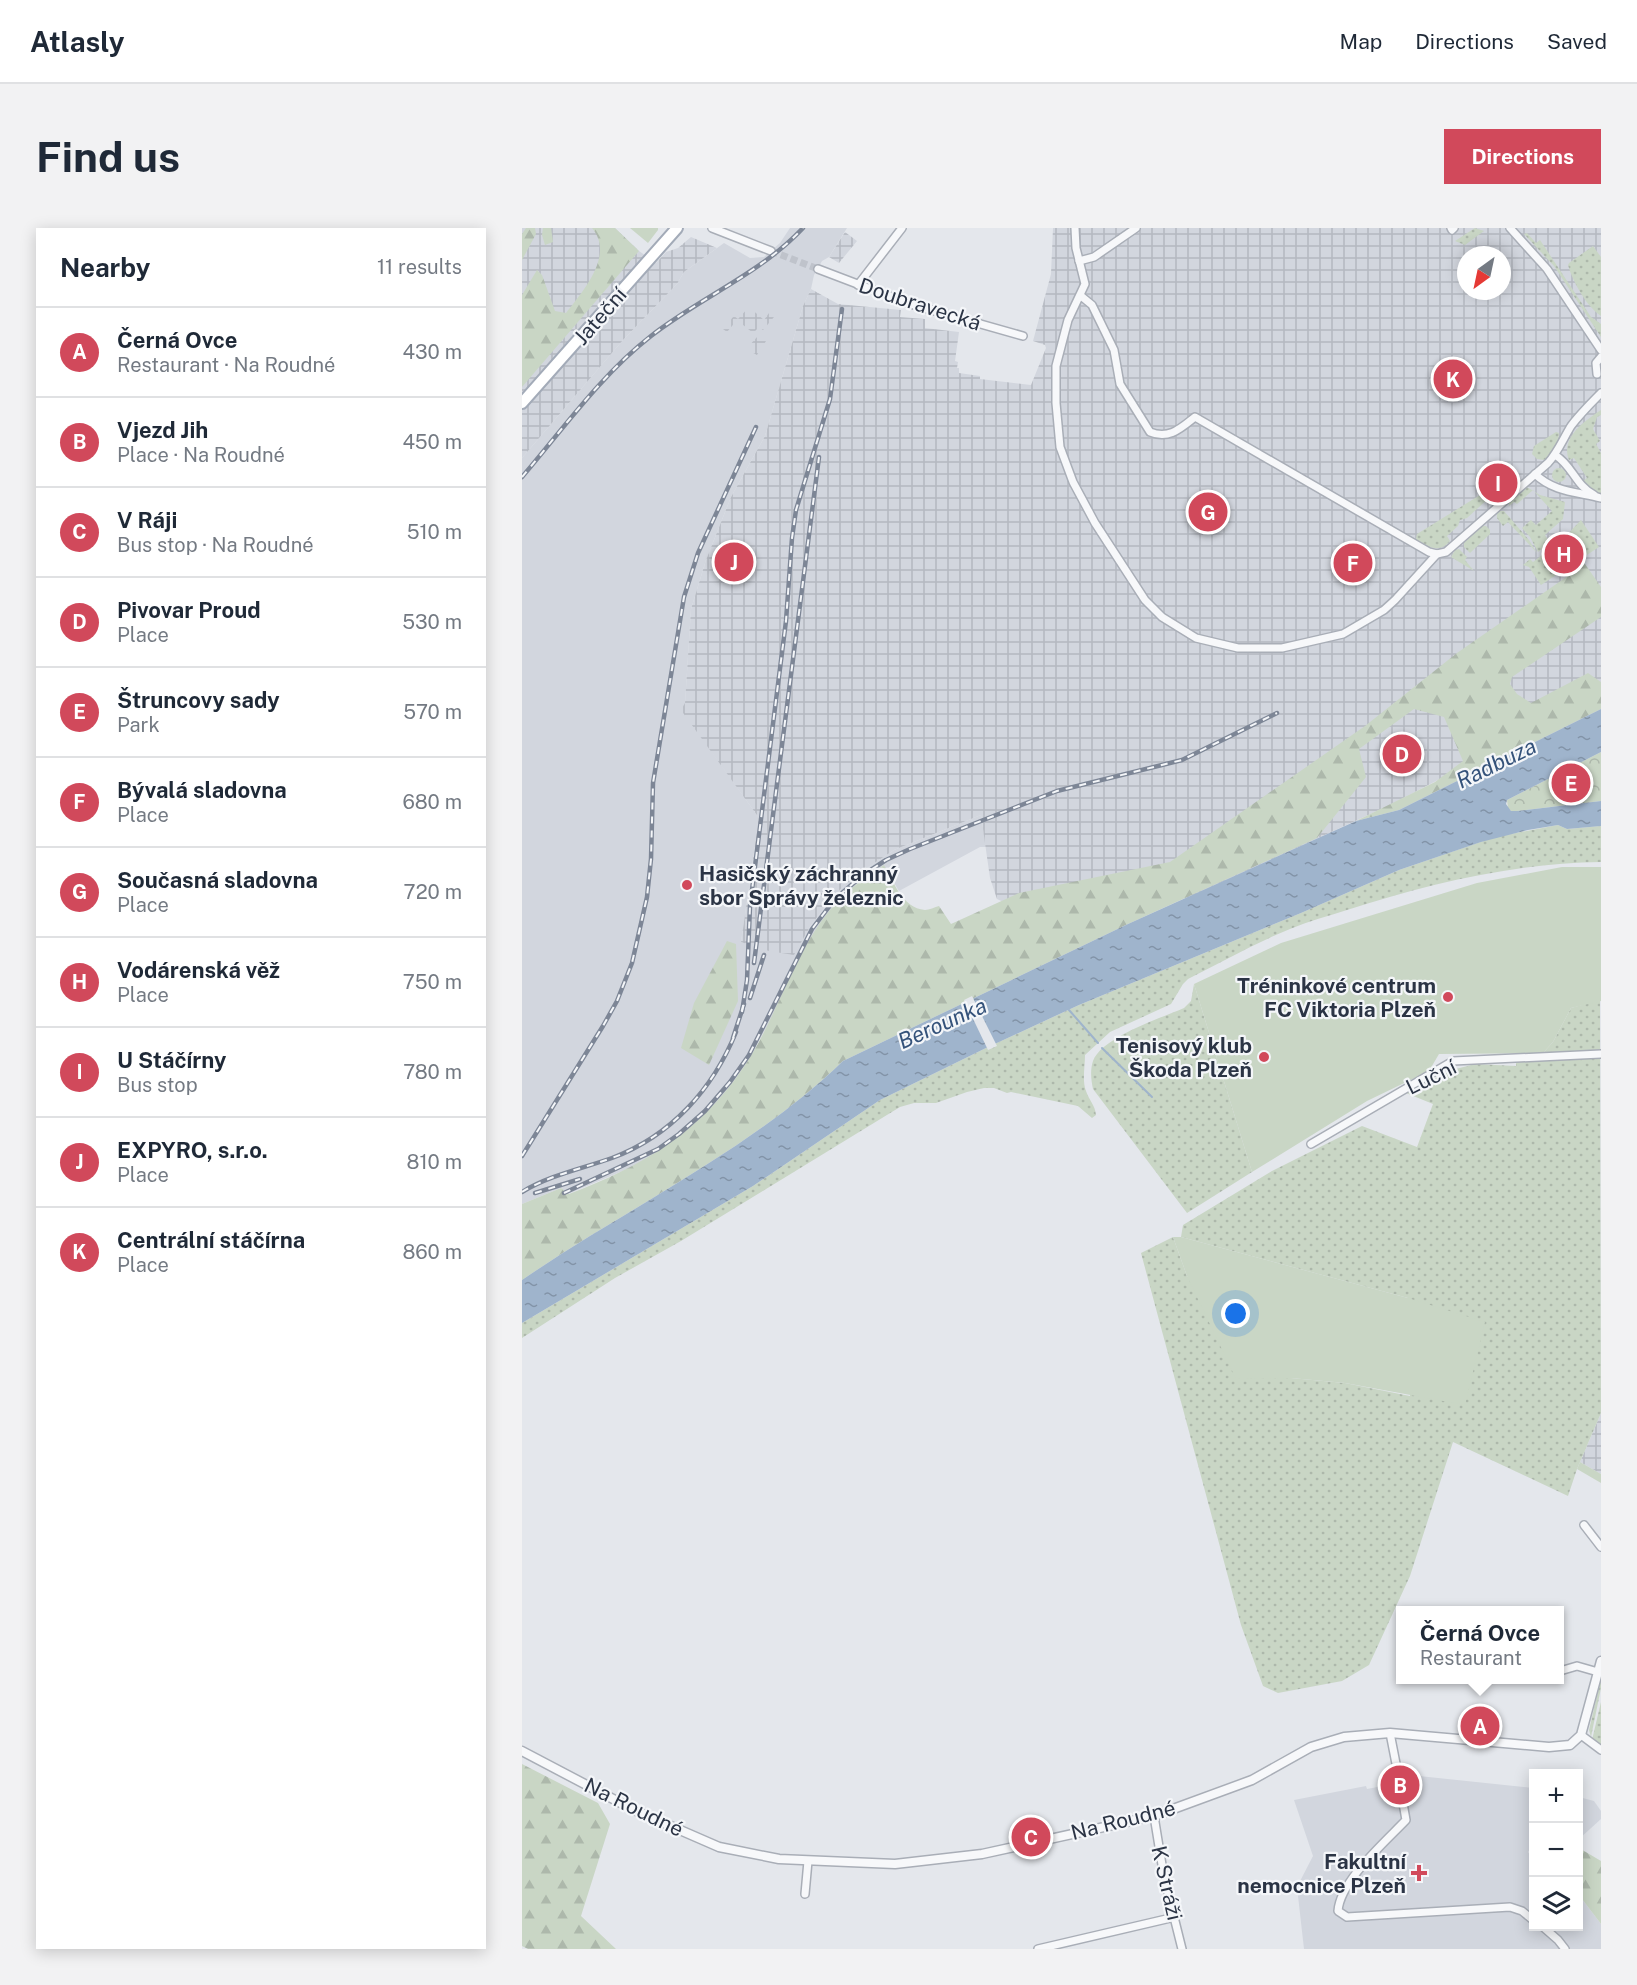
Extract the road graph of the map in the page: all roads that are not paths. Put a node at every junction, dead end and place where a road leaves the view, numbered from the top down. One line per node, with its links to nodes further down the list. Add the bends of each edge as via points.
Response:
1 (677, 228): 18 (main road, Jateční)
2 (712, 228): 7 (street)
3 (902, 228): 10 (street)
4 (1075, 228): 8 (street)
5 (1136, 228): 8 (street, via 1094,257)
6 (1509, 228): 13 (street, via 1547,269)
7 (771, 251)
8 (1079, 261): 11 (street, via 1085,284)
9 (818, 269): 10 (street, Doubravecká)
10 (858, 285): 12 (street, Doubravecká)
11 (1081, 296): 23 (street, via 1092,305 1114,350 1120,384 1150,432 1173,434 1195,417); 23 (street, via 1068,320 1056,366 1060,447 1095,523 1145,600 1162,617 1196,638 1238,648 1282,648 1343,634 1384,610)
12 (1023, 336)
13 (1600, 348): 14 (street)
14 (1600, 358): 15 (street, via 1596,368)
15 (1600, 377)
16 (1601, 386): 19 (street)
17 (1601, 393): 19 (street)
18 (522, 402)
19 (1591, 403): 20 (street, via 1570,428)
20 (1555, 455): 21 (street); 22 (street, via 1564,461 1580,485)
21 (1535, 474): 22 (street, via 1554,487); 23 (street, via 1446,552)
22 (1598, 497)
23 (1437, 554)
24 (1601, 1054): 25 (street, Luční, via 1453,1061)
25 (1311, 1144)
26 (1584, 1525): 27 (street)
27 (1601, 1547)
28 (1601, 1661): 30 (street)
29 (1564, 1670): 30 (street, via 1577,1665)
30 (1598, 1672): 32 (street)
31 (1390, 1733): 32 (street, Na Roudné, via 1549,1747 1570,1745); 35 (street); 37 (street, Na Roudné, via 1344,1737 1311,1747 1252,1780)
32 (1581, 1735): 33 (street)
33 (1601, 1750)
34 (522, 1751): 38 (street, Na Roudné, via 634,1810 719,1847 779,1859)
35 (1399, 1779)
36 (1401, 1792): 41 (street, via 1406,1820 1361,1866 1339,1902 1338,1911 1347,1917 1510,1907)
37 (1154, 1816): 38 (street, Na Roudné, via 982,1854 894,1864); 40 (street, K Stráži)
38 (808, 1860): 39 (street)
39 (805, 1894)
40 (1175, 1917): 43 (street); 44 (street, K Stráži)
41 (1529, 1917)
42 (1548, 1931): 45 (street)
43 (1038, 1949)
44 (1182, 1949)
45 (1565, 1949)

